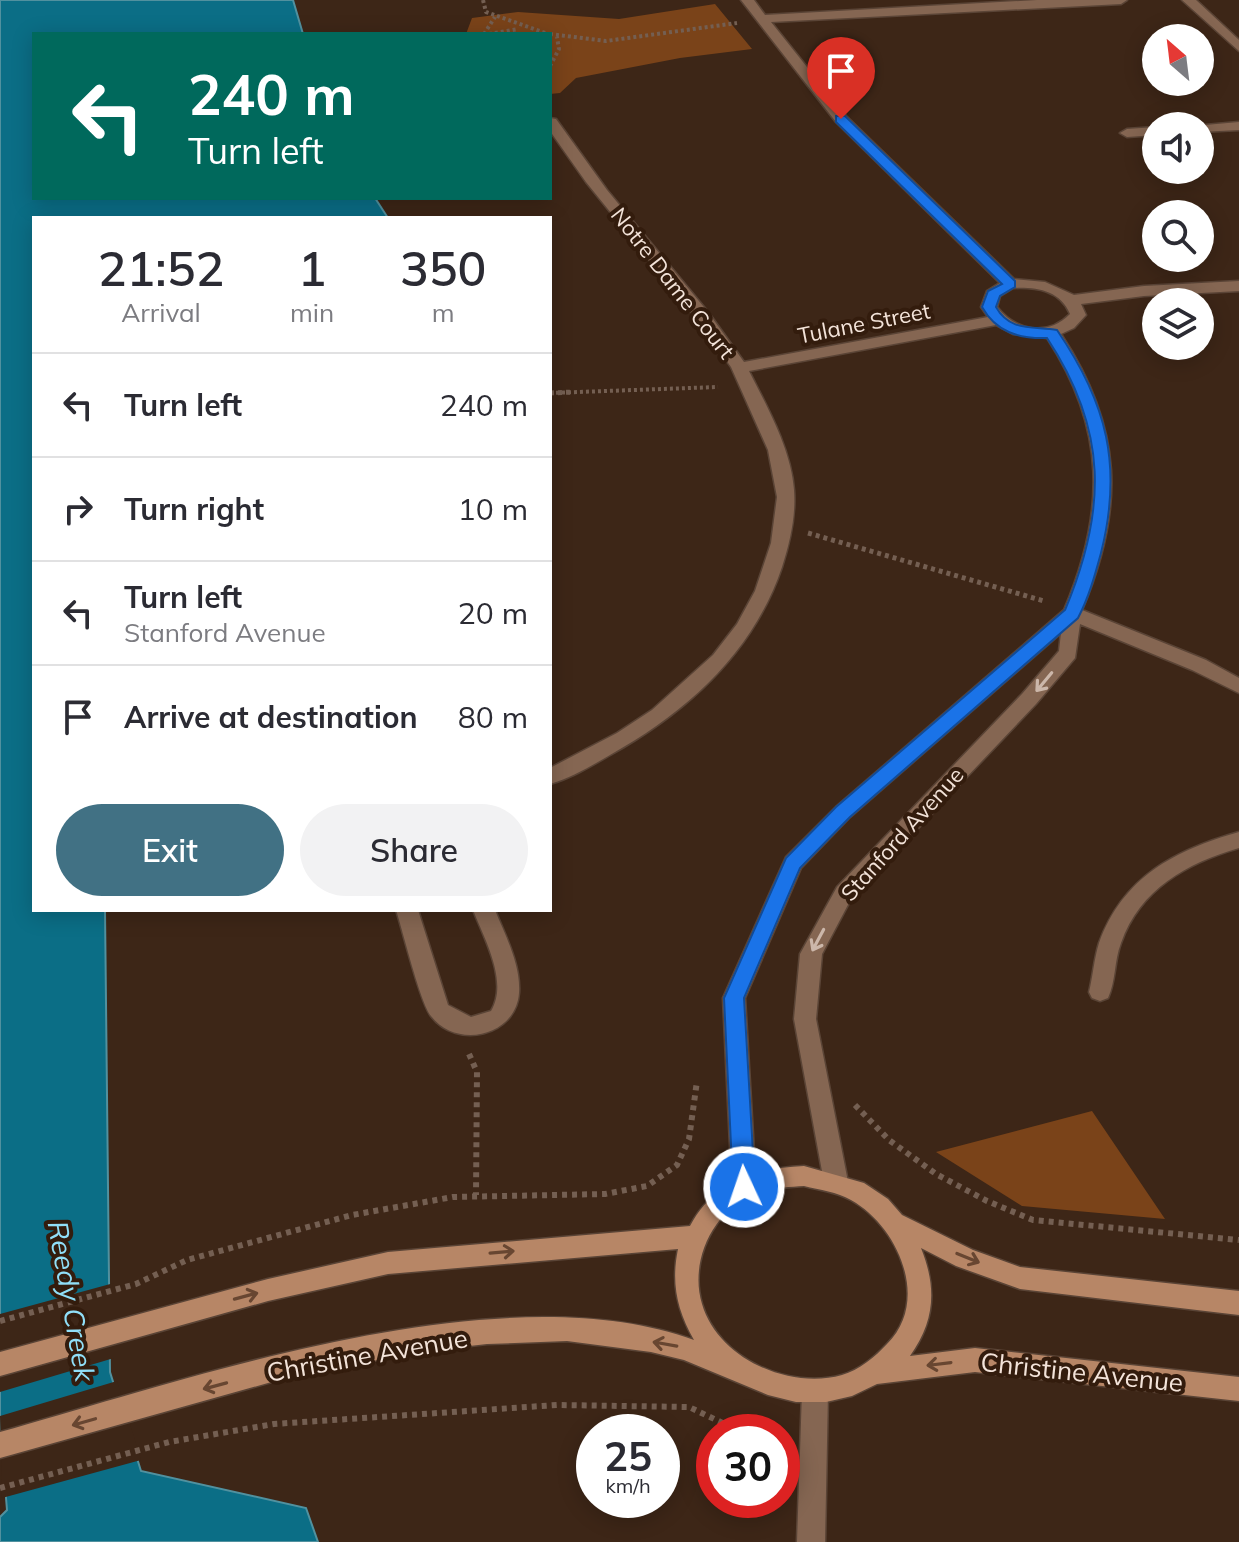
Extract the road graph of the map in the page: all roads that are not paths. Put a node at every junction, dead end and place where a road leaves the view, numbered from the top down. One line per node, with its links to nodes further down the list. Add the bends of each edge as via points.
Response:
1 (747, 0): 4 (street)
2 (1121, 0): 4 (street)
3 (1188, 0): 5 (street)
4 (762, 19): 11 (street, via 841,119)
5 (1239, 47)
6 (552, 123): 16 (street, Notre Dame Court)
7 (1239, 126): 8 (street)
8 (1214, 127)
9 (1142, 132): 10 (street)
10 (1127, 133)
11 (1010, 284): 13 (street, via 1057,289); 14 (street, via 993,294 989,307)
12 (1239, 286): 13 (street)
13 (1074, 300): 15 (street, via 1078,315 1071,325)
14 (996, 320): 15 (street, via 1030,334); 16 (street, Tulane Street)
15 (1052, 333): 17 (street, Stanford Avenue, via 1087,396 1105,486 1086,580)
16 (743, 376): 19 (street, Notre Dame Court, via 772,438 784,481 784,529 755,613 678,702 608,750)
17 (1072, 613): 18 (street); 24 (street, Stanford Avenue, one-way to 24, via 1068,653 844,893 811,954 805,1019); 25 (street, Stanford Avenue, via 843,812 793,863 734,998)
18 (1239, 686)
19 (552, 776)
20 (1239, 840): 23 (street, via 1173,862 1137,894 1111,942)
21 (408, 912): 22 (street, via 439,1010 468,1027 485,1025 502,1014 511,995)
22 (485, 912)
23 (1100, 992)
24 (836, 1182): 25 (main road, via 804,1176); 26 (main road, via 864,1195)
25 (744, 1187): 27 (main road, via 715,1208)
26 (897, 1224): 28 (main road, one-way to 28, via 1020,1278); 31 (main road, via 920,1273 920,1310 905,1345)
27 (694, 1237): 29 (main road, one-way to 27, via 388,1263); 30 (main road, via 685,1271 690,1308 708,1342)
28 (1239, 1303)
29 (0, 1364)
30 (738, 1370): 33 (main road, via 775,1387); 34 (main road, Christine Avenue, one-way to 34, via 674,1345 558,1329 404,1343 287,1367)
31 (878, 1372): 32 (main road, Christine Avenue, one-way to 31, via 975,1360); 33 (main road, via 849,1386)
32 (1239, 1389)
33 (815, 1392): 35 (street)
34 (0, 1445)
35 (811, 1542)

